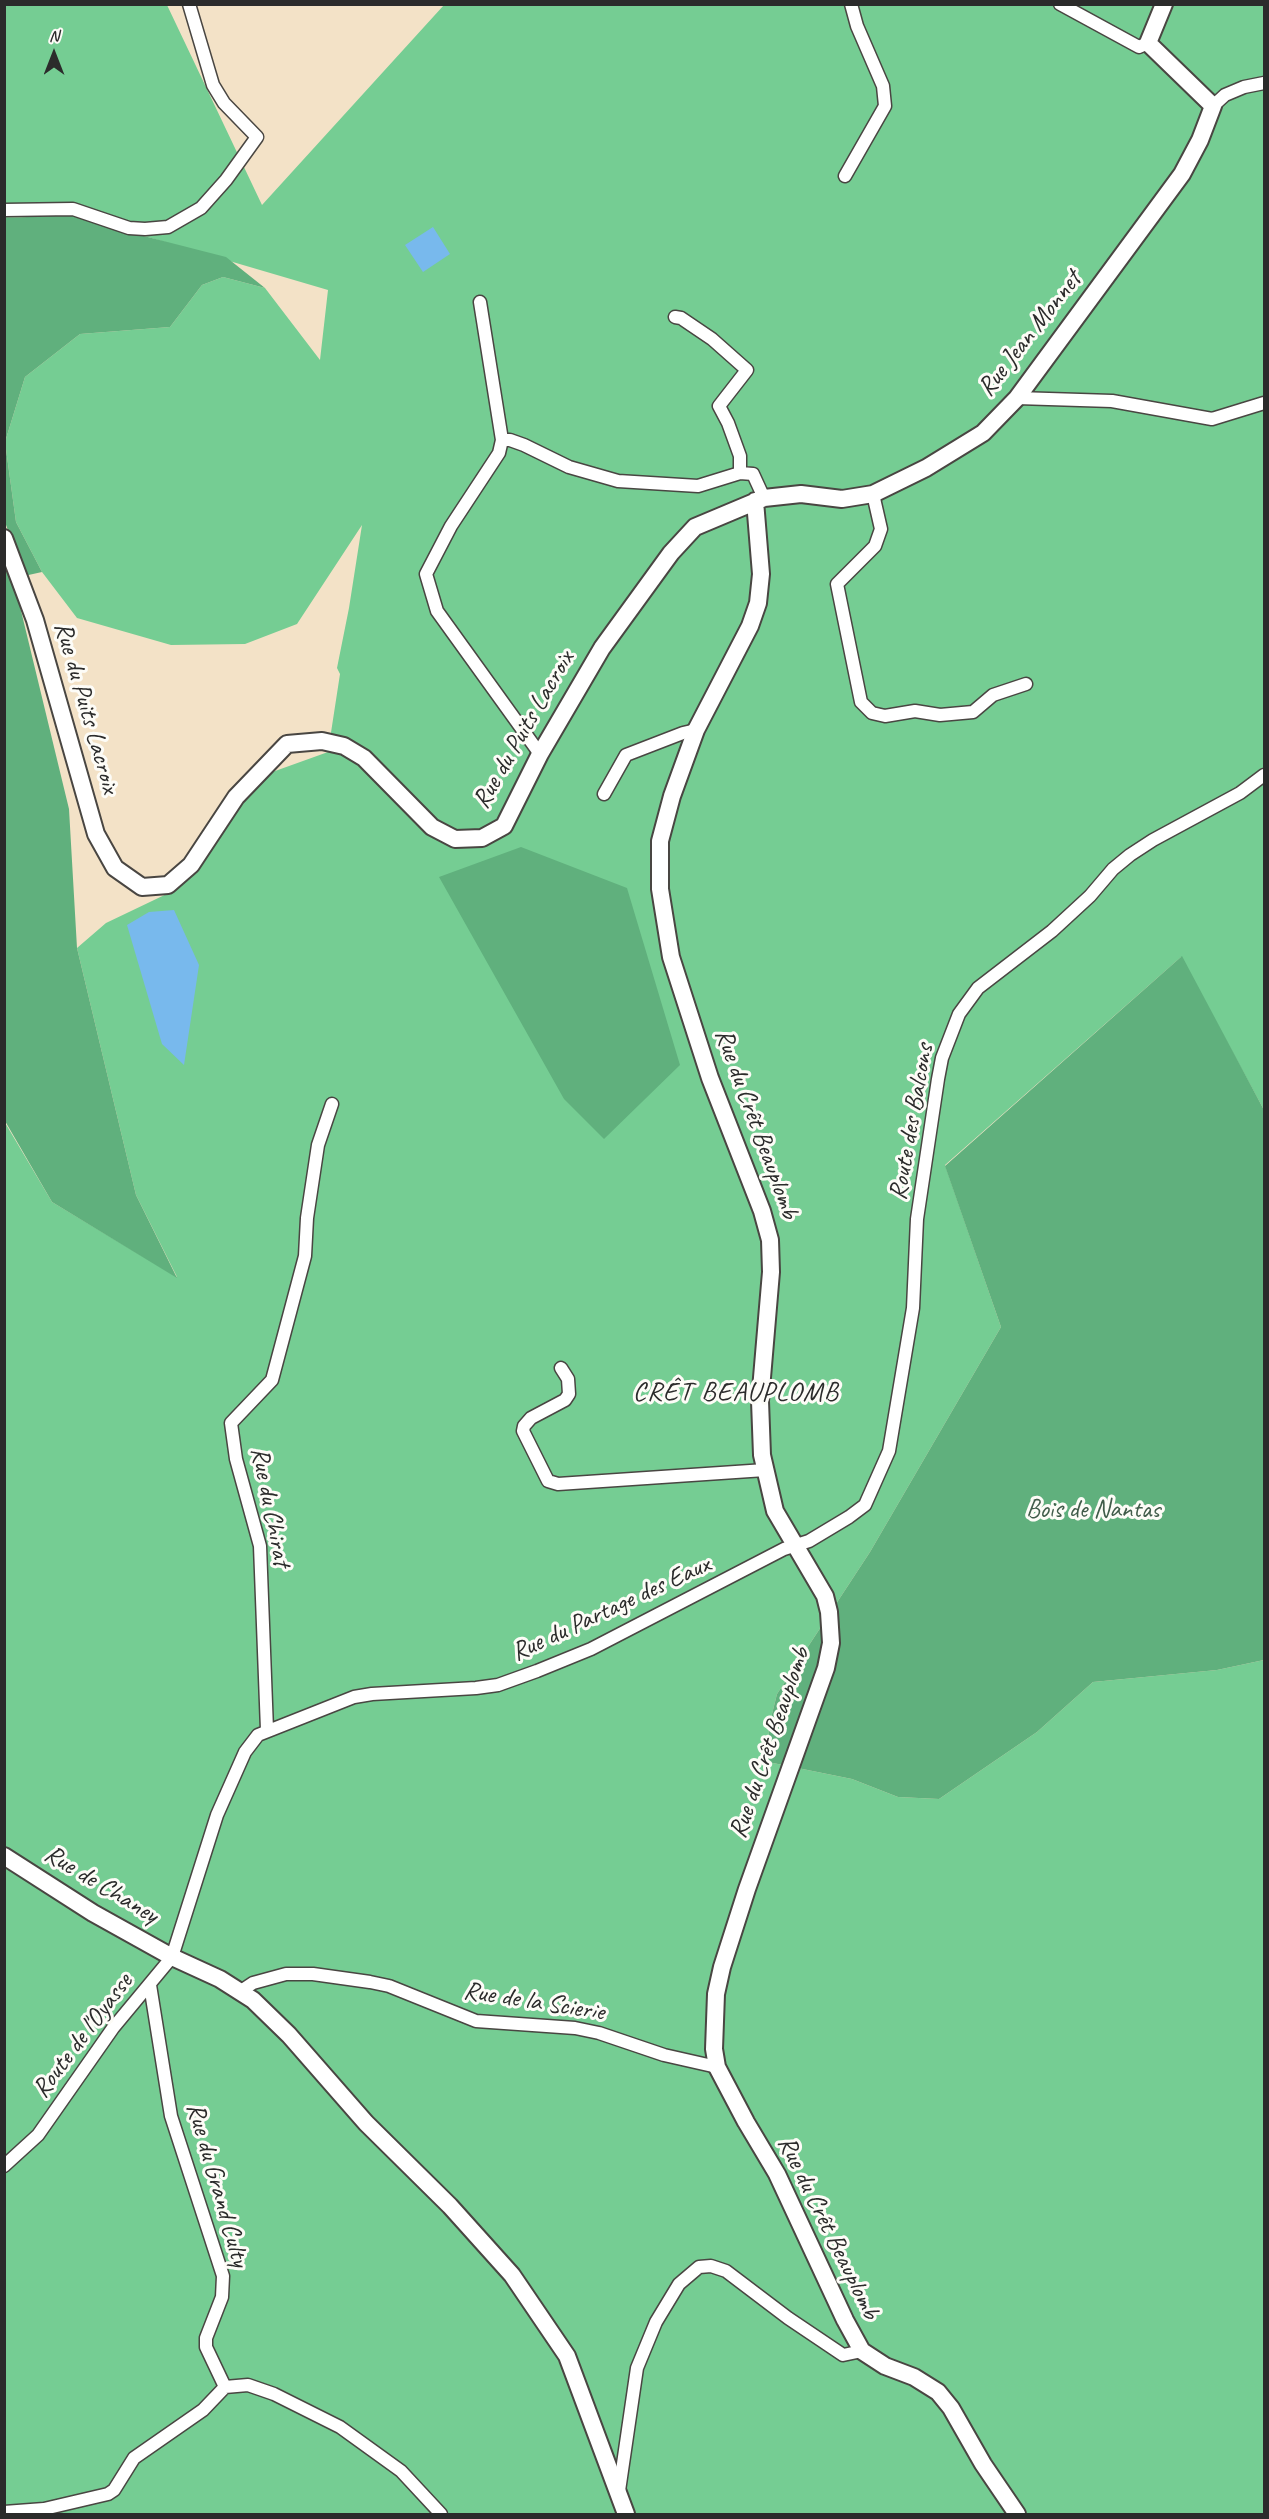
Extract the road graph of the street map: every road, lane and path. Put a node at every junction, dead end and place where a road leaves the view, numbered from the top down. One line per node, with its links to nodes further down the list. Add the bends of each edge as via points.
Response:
1 (189, 4): 9 (street, via 213,85 224,103 257,137 201,208 168,227 129,228 73,209)
2 (851, 4): 8 (street, via 883,86 885,105)
3 (1059, 4): 5 (street, via 1139,47)
4 (1164, 4): 5 (street)
5 (1148, 43): 7 (street)
6 (1264, 83): 7 (street, via 1225,95)
7 (1213, 106): 12 (street, Rue Jean Monnet, via 1182,174)
8 (845, 176)
9 (4, 210)
10 (480, 302): 14 (street)
11 (675, 317): 15 (street, via 712,339 747,370 718,406 740,456)
12 (1017, 398): 13 (street, via 1112,401 1212,420); 16 (street, Rue Jean Monnet, via 982,433 926,468)
13 (1264, 403)
14 (502, 440): 15 (street, via 524,445 569,467 618,481 698,486); 21 (street, via 499,453 426,574 437,610)
15 (740, 473): 17 (street, via 753,474)
16 (873, 494): 17 (street, Rue Jean Monnet, via 842,499 801,494); 19 (street, via 881,529 875,546 837,584 861,702 872,713 885,716 915,711 940,715 974,712 993,695)
17 (760, 499): 20 (street, Rue du Crêt Beauplomb, via 758,603); 21 (street, Rue du Puits Lacroix, via 694,527 671,553 602,648)
18 (4, 538): 21 (street, Rue du Puits Lacroix, via 35,620 96,834 115,868 142,887 168,885 191,865 236,797 287,744 322,741 344,746 364,758 432,827 456,839 482,838 504,826)
19 (1026, 684)
20 (696, 730): 23 (street, via 626,755); 26 (street, Rue du Crêt Beauplomb, via 660,841 660,889 671,957 710,1078 770,1240 760,1401)
21 (540, 754)
22 (1264, 775): 27 (street, Route des Balcons, via 1240,794 1130,855 1052,932 985,982 966,1002 946,1046 938,1079 918,1212 913,1308 886,1459 865,1505)
23 (604, 794)
24 (332, 1104): 28 (street, Rue du Chirat, via 318,1145 305,1256 272,1380 231,1423 236,1459 260,1546)
25 (561, 1368): 26 (street, via 568,1378 569,1395 531,1418 523,1431 548,1481 558,1484)
26 (765, 1470): 27 (street, Rue du Crêt Beauplomb, via 775,1511)
27 (794, 1546): 28 (street, Rue du Partage des Eaux, via 591,1648 517,1679 476,1688 354,1697); 33 (street, Rue du Crêt Beauplomb, via 825,1596 831,1643 826,1668 722,1967 714,2025)
28 (267, 1730): 30 (street, via 252,1740 244,1752 217,1815)
29 (4, 1856): 30 (street, Rue de Chaney, via 93,1914)
30 (171, 1957): 31 (street, Route de l'Oyasse); 32 (street, Rue de Chaney)
31 (150, 1985): 34 (street, Route de l'Oyasse, via 113,2028 38,2135); 36 (street, Rue du Grand Culty, via 171,2116 221,2266 222,2297 206,2338)
32 (241, 1991): 33 (street, Rue de la Scierie, via 253,1983 286,1974 370,1982 476,2021 575,2028); 37 (street, Rue de Chaney, via 266,2011 366,2123 450,2206 512,2275 567,2356)
33 (717, 2067): 35 (street, Rue du Crêt Beauplomb, via 777,2174)
34 (4, 2166)
35 (862, 2351): 37 (street, via 843,2355 726,2271 699,2267 679,2284 656,2322 637,2367); 41 (street, Rue du Crêt Beauplomb, via 938,2392)
36 (225, 2386): 38 (street, via 203,2410 134,2458 108,2494 44,2509); 39 (street, via 248,2385 274,2394 357,2438 401,2471)
37 (619, 2492): 40 (street, Rue de Chaney)
38 (4, 2512)
39 (441, 2514)
40 (626, 2514)
41 (1017, 2514)

